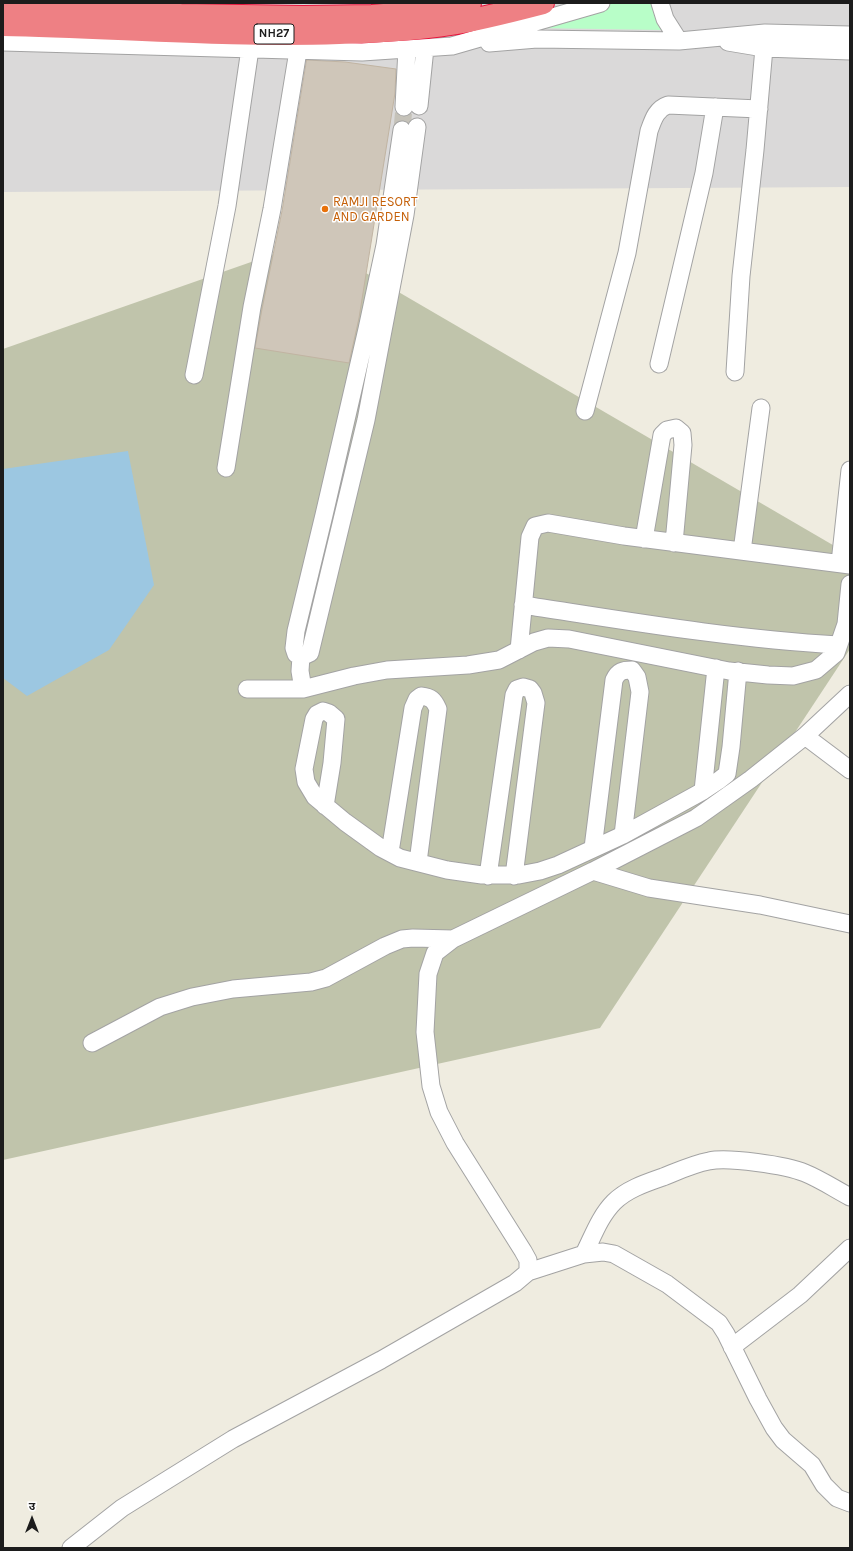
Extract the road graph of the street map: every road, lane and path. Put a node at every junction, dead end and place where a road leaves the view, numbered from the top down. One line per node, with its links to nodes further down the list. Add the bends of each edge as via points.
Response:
1 (470, 3): 5 (highway, NH27, via 433,11 387,15 303,17 181,15)
2 (543, 3): 6 (highway, NH27, via 451,24 371,32 221,34)
3 (601, 3): 11 (street)
4 (660, 3): 9 (street, via 665,19)
5 (3, 7)
6 (3, 25)
7 (850, 35): 8 (street, via 765,33)
8 (702, 38): 9 (street); 13 (street)
9 (679, 41): 11 (street, via 537,39)
10 (3, 42): 14 (street)
11 (452, 46): 12 (street)
12 (425, 48): 15 (street); 15 (street, via 412,106)
13 (764, 48): 16 (street); 19 (street)
14 (250, 49): 17 (street); 23 (street, via 227,206)
15 (407, 49): 17 (street, via 362,52)
16 (850, 50)
17 (298, 51): 26 (street)
18 (715, 107): 19 (street); 21 (street, via 704,173); 25 (street, via 668,105 661,107 652,123 627,253)
19 (759, 109): 22 (street)
20 (410, 128): 39 (street, via 404,216 366,420 317,628 310,653 301,656)
21 (659, 364)
22 (735, 372)
23 (194, 375)
24 (762, 408): 30 (street)
25 (585, 411)
26 (226, 468)
27 (850, 470): 31 (street)
28 (644, 539): 29 (street); 29 (street, via 662,435 667,430 676,428 682,433 683,445); 33 (street, via 548,523 535,526 530,537)
29 (674, 542): 30 (street)
30 (742, 551): 31 (street)
31 (845, 564)
32 (850, 584): 34 (street, via 846,624)
33 (523, 605): 34 (street, via 679,629 784,642); 35 (street)
34 (838, 645): 37 (street, via 836,652 816,670 793,676)
35 (519, 650): 36 (street, via 548,638 569,639); 39 (street, via 499,660 468,665 387,670)
36 (716, 668): 37 (street); 43 (street)
37 (738, 672): 43 (street, via 732,747 727,774)
38 (247, 689): 39 (street)
39 (303, 689)
40 (850, 694): 41 (street)
41 (805, 736): 42 (street); 49 (street, via 752,779 696,818)
42 (850, 770)
43 (703, 791): 45 (street)
44 (325, 806): 47 (street)
45 (622, 834): 46 (street); 46 (street, via 640,692 637,677 632,670 617,673 614,680)
46 (593, 848): 51 (street, via 540,871)
47 (390, 852): 48 (street, via 400,858); 48 (street, via 413,708 416,699 428,696 434,700 438,709)
48 (418, 862): 50 (street, via 447,870)
49 (593, 871): 52 (street, via 649,888 760,905); 53 (street)
50 (488, 876): 51 (street); 51 (street, via 514,695 517,689 523,687 530,689 536,703)
51 (514, 876)
52 (850, 924)
53 (453, 939): 54 (street, via 402,939 326,978 311,982 233,989 192,997 160,1007); 58 (street, via 435,953 428,974 425,1032 431,1086 439,1112 455,1143 523,1250 528,1260)
54 (92, 1043)
55 (850, 1197): 57 (street, via 820,1180 791,1168 731,1160 709,1160 624,1194 605,1213)
56 (850, 1248): 59 (street, via 800,1295)
57 (584, 1254): 58 (street); 59 (street, via 614,1254 667,1284 719,1323)
58 (528, 1272): 61 (street, via 515,1283 381,1360 233,1439 122,1508)
59 (732, 1347): 60 (street, via 758,1400 783,1440 812,1465 824,1485 837,1498)
60 (850, 1503)
61 (72, 1548)

